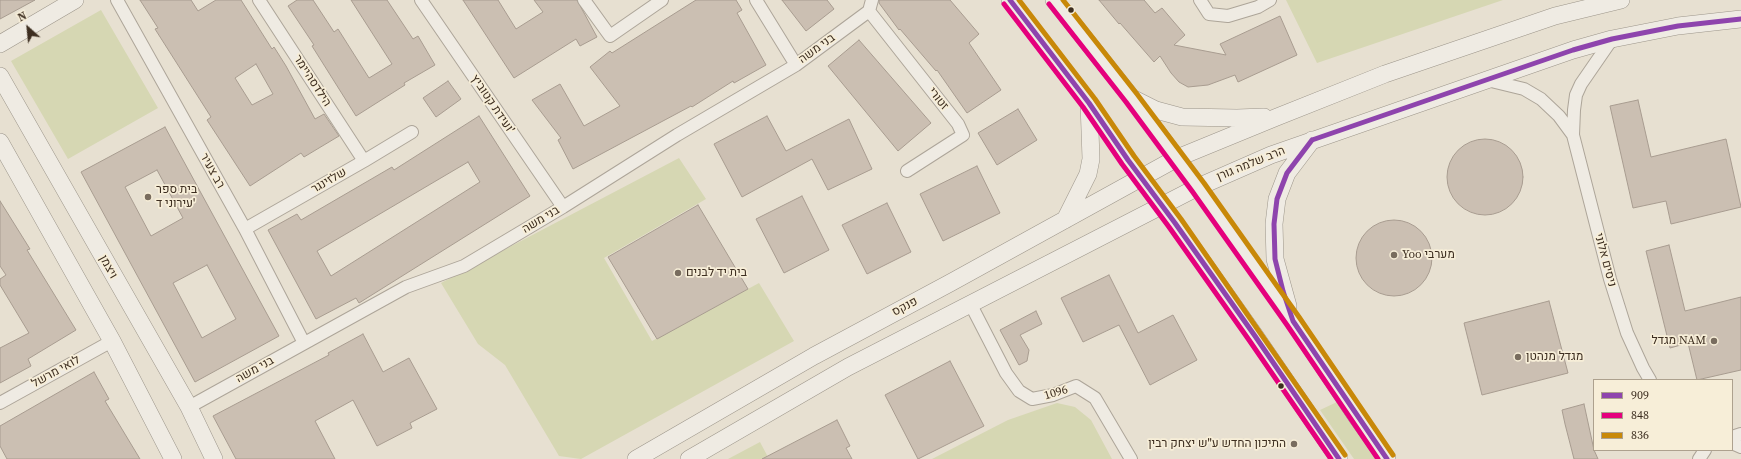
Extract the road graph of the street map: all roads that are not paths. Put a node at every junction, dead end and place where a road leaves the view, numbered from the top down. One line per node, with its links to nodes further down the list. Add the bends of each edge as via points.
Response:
1 (75, 0): 16 (main road)
2 (117, 0): 35 (street, רב צעיר)
3 (259, 0): 28 (street, הילדסהיימר)
4 (420, 0): 33 (street, ועידת קטוביץ')
5 (584, 0): 6 (street, via 610,36)
6 (662, 0)
7 (756, 0): 17 (street)
8 (1010, 0): 21 (main road)
9 (1054, 0): 20 (main road)
10 (1200, 0): 11 (street, via 1209,14 1228,16 1258,7)
11 (1270, 0)
12 (1622, 0): 22 (main road, via 1548,19 1385,74)
13 (871, 6): 17 (street, בני משה); 29 (street, זטורי, via 958,124 963,135)
14 (1737, 20): 15 (main road, הרב שלמה גורן, via 1678,26)
15 (1612, 39): 19 (main road, הרב שלמה גורן); 24 (street, ניסים אלוני, via 1576,95)
16 (0, 44)
17 (796, 64): 33 (street, בני משה)
18 (0, 76): 42 (main road, ויצמן)
19 (1486, 79): 24 (street, ניסים אלוני, via 1524,89 1541,99 1559,116); 25 (main road, הרב שלמה גורן)
20 (1132, 98): 22 (main road, via 1156,110 1182,117); 27 (main road)
21 (1089, 103): 30 (main road); 34 (main road, via 1091,159 1088,174)
22 (1277, 117): 27 (main road)
23 (412, 132): 28 (street, שלזינגר)
24 (1573, 136): 40 (street, ניסים אלוני, via 1610,279 1628,333)
25 (1312, 140): 31 (main road, הרב שלמה גורן); 37 (main road, via 1286,173 1276,199 1275,259)
26 (0, 142): 38 (main road)
27 (1177, 158): 30 (main road, פנקס); 31 (main road)
28 (364, 161): 35 (street, שלזינגר)
29 (907, 171)
30 (1141, 178): 32 (main road); 34 (main road, פנקס)
31 (1198, 187): 32 (main road); 37 (main road)
32 (1162, 206): 36 (main road); 48 (main road, via 1255,336)
33 (563, 207): 39 (street, בני משה, via 464,266 406,287)
34 (1065, 220): 45 (main road, פנקס, via 814,356)
35 (245, 229): 39 (street, רב צעיר)
36 (971, 305): 46 (main road, via 848,367); 47 (street, 1096, via 1006,373 1019,391 1032,399 1053,395 1076,386 1095,398)
37 (1293, 321): 49 (main road)
38 (112, 341): 41 (street, לואי מרשל); 43 (main road)
39 (304, 343): 42 (street, בני משה)
40 (1649, 379)
41 (0, 403)
42 (189, 407): 44 (main road, ויצמן)
43 (173, 459)
44 (214, 459)
45 (636, 459)
46 (689, 459)
47 (1131, 459)
48 (1338, 459)
49 (1387, 459)

